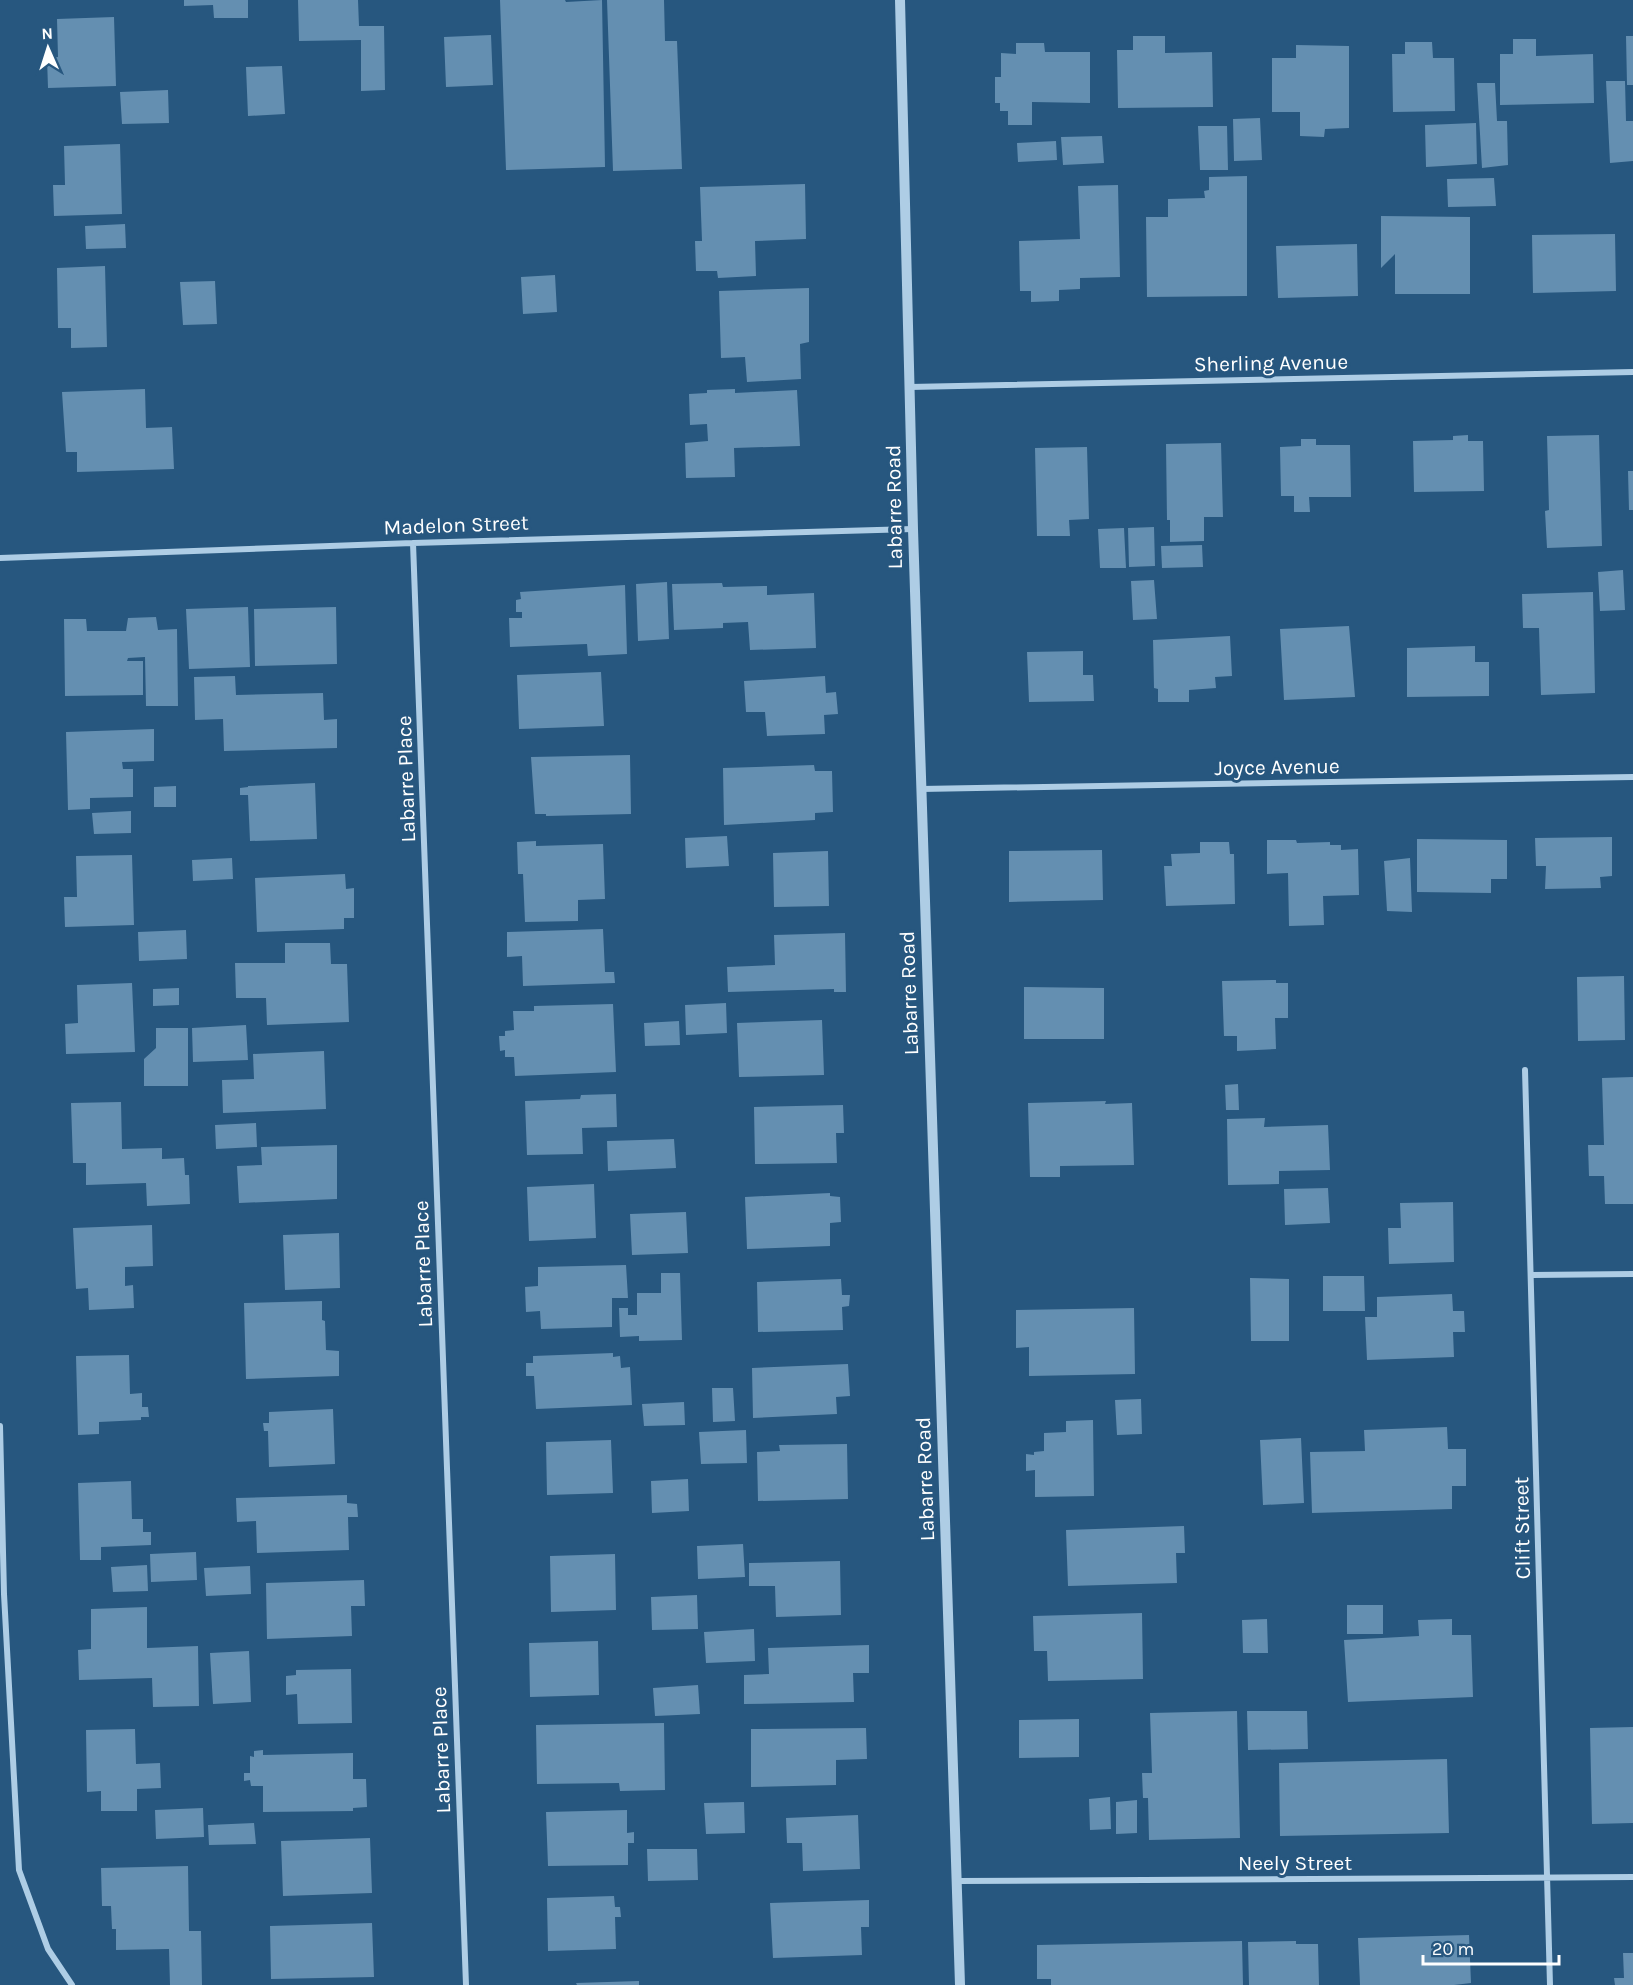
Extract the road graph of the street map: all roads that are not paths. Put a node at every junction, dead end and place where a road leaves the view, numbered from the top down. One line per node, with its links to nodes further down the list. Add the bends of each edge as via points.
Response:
1 (900, 0): 3 (street, Labarre Road)
2 (1633, 372): 3 (street, Sherling Avenue)
3 (910, 387): 4 (street, Labarre Road)
4 (913, 529): 5 (street, Madelon Street); 8 (street, Labarre Road)
5 (413, 543): 6 (street, Madelon Street); 18 (street, Labarre Place)
6 (0, 558)
7 (1633, 777): 8 (street, Joyce Avenue)
8 (921, 789): 16 (street, Labarre Road)
9 (1525, 1070): 11 (street, Clift Street)
10 (1633, 1274): 11 (street)
11 (1532, 1275): 15 (street, Clift Street)
12 (0, 1426): 13 (street)
13 (2, 1594): 17 (street, via 19,1870 48,1949)
14 (1633, 1876): 15 (street, Neely Street)
15 (1548, 1878): 16 (street, Neely Street); 20 (street, Clift Street)
16 (958, 1881): 19 (street, Labarre Road)
17 (72, 1985)
18 (466, 1985)
19 (960, 1985)
20 (1550, 1985)

